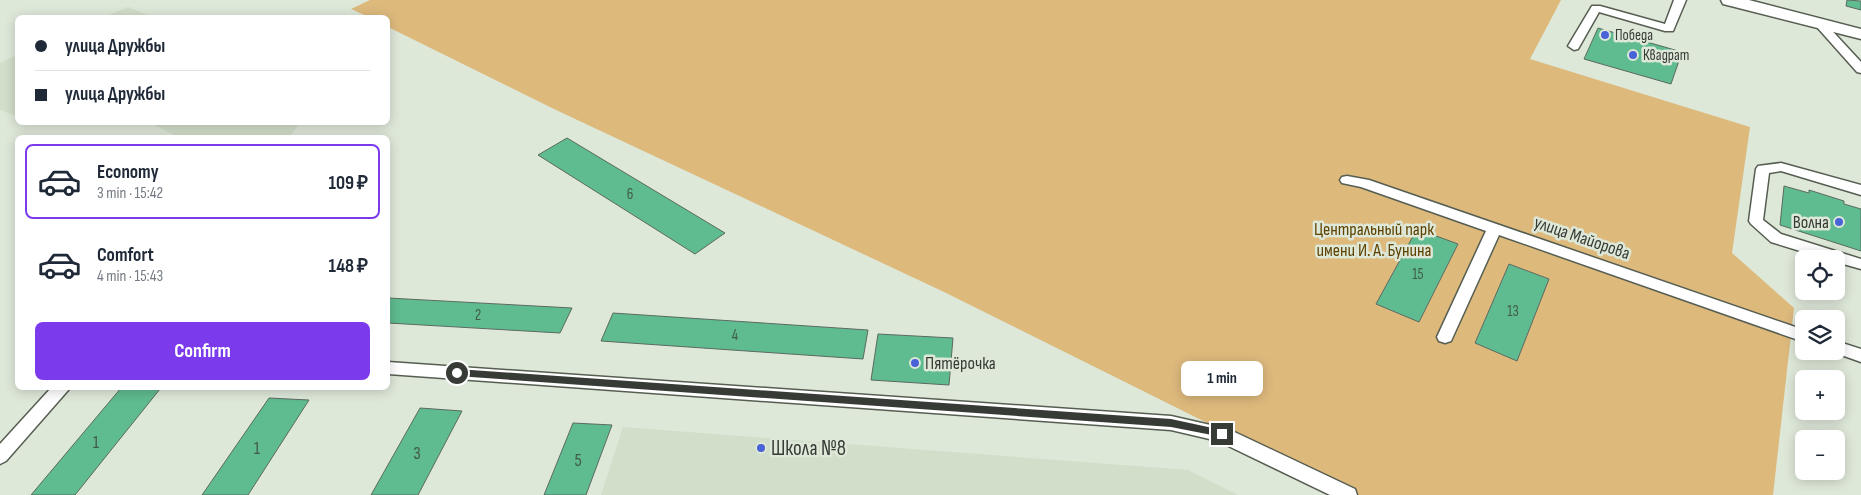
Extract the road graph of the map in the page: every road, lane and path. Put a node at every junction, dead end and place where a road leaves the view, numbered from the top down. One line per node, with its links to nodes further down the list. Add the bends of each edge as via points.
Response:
1 (1680, 0): 5 (street, via 1669,29 1596,8)
2 (1731, 0): 3 (main road)
3 (1820, 24): 4 (main road); 6 (street)
4 (1861, 34)
5 (1574, 46)
6 (1861, 69)
7 (1347, 180): 9 (street, улица Майорова)
8 (1861, 190): 10 (street, via 1781,167 1763,169 1756,221 1776,238)
9 (1495, 228): 11 (street, улица Майорова); 12 (street)
10 (1861, 264)
11 (1795, 333)
12 (1445, 337)
13 (1845, 350): 14 (street)
14 (1861, 356)
15 (390, 368): 18 (street, via 1171,423 1222,434)
16 (59, 390): 17 (street)
17 (0, 456)
18 (1348, 495)

